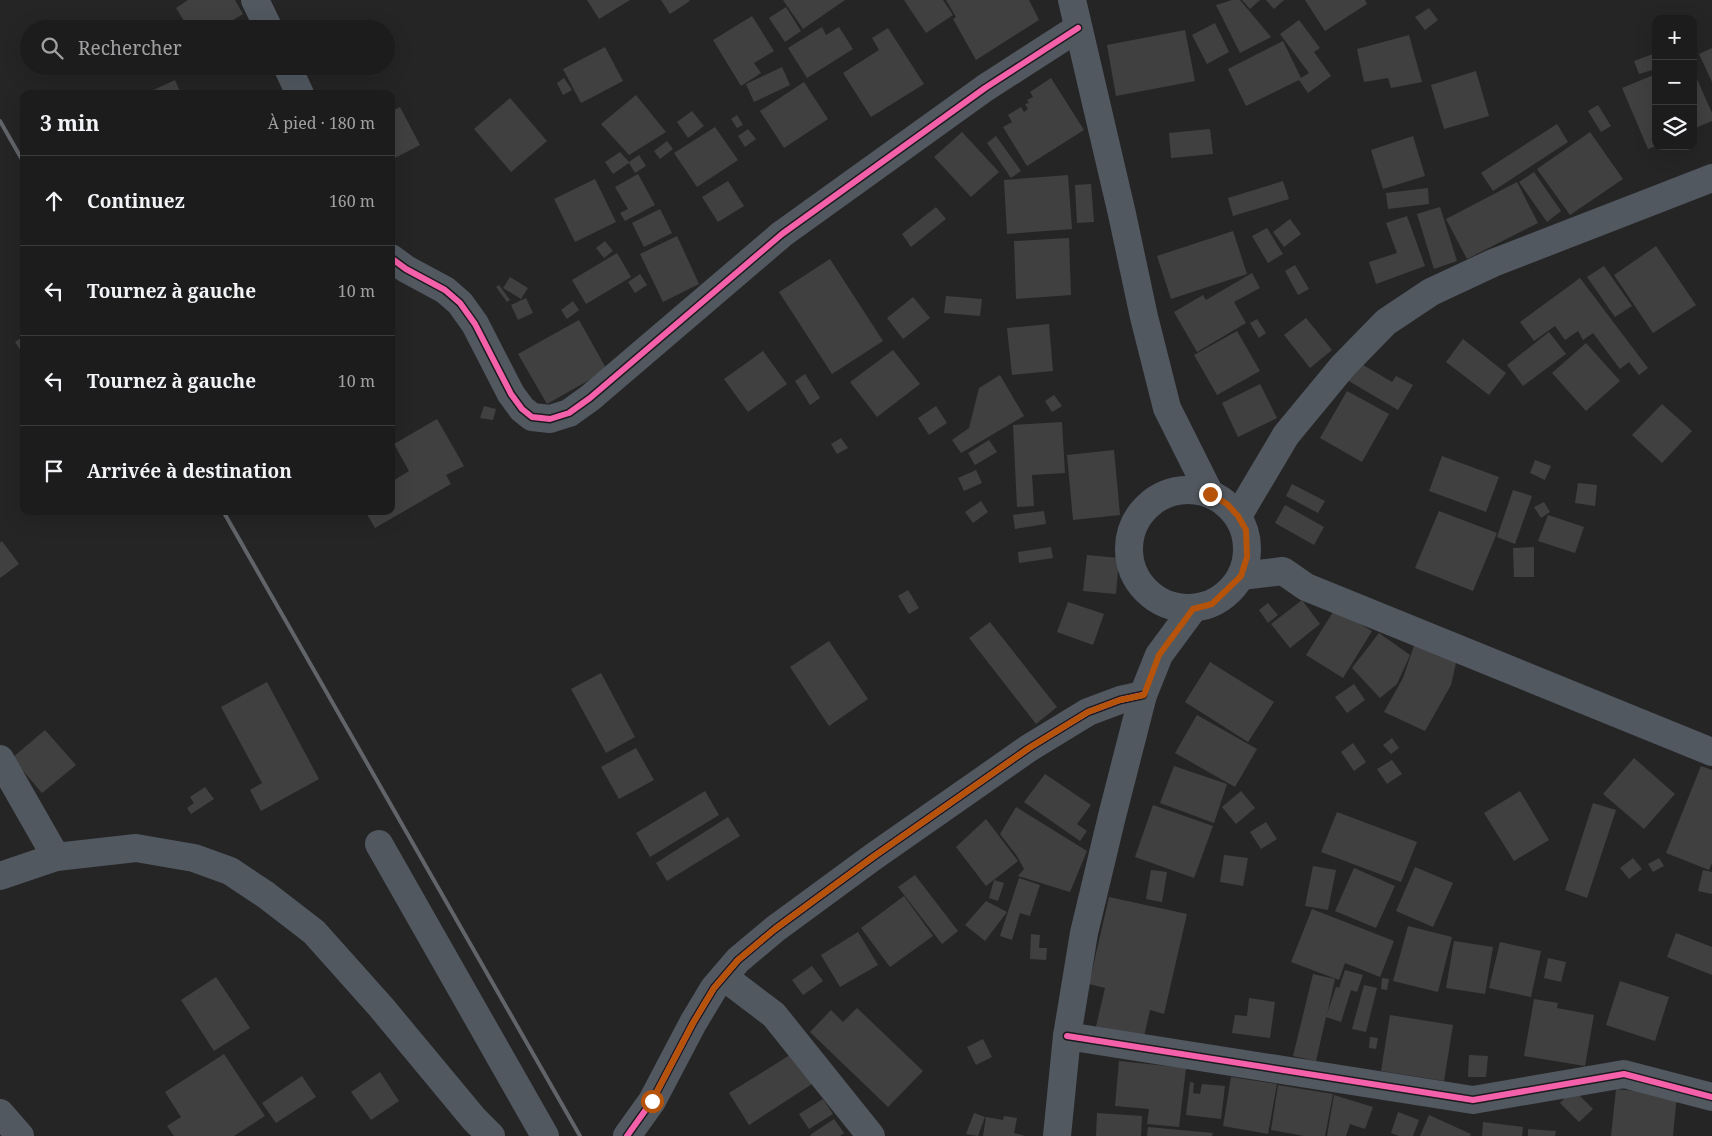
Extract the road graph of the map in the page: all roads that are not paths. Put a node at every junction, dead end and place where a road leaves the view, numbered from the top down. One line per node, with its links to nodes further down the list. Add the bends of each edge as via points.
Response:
1 (255, 0): 3 (street)
2 (1072, 0): 4 (street)
3 (265, 20)
4 (1078, 28): 8 (street, via 985,88 782,234 590,398 568,413 550,419 532,416 522,409 460,303 445,290); 9 (street, via 1168,408)
5 (291, 75): 6 (street)
6 (298, 90)
7 (1712, 178): 10 (street, via 1493,263 1431,292 1386,322 1344,366 1286,436)
8 (395, 261)
9 (1210, 494): 10 (street, via 1227,504); 12 (street, via 1191,490 1170,492 1150,502 1137,518 1129,538 1128,559 1136,579 1149,595 1169,606)
10 (1238, 516): 11 (street, via 1246,530 1247,557)
11 (1241, 576): 12 (street, via 1212,604); 14 (street, via 1283,571 1306,587)
12 (1193, 609): 13 (street, via 1159,655)
13 (1144, 695): 19 (street, via 1088,712 1029,748 783,924 738,960); 20 (street, via 1084,933)
14 (1712, 752)
15 (0, 759): 17 (street)
16 (379, 844): 25 (street)
17 (56, 857): 18 (street); 24 (street, via 136,848 194,858 230,871 314,932)
18 (2, 877)
19 (724, 977): 26 (street, via 693,1023 652,1101); 27 (street, via 774,1015)
20 (1067, 1036): 21 (street, via 1473,1100 1624,1074); 28 (street)
21 (1712, 1097)
22 (0, 1113): 23 (street)
23 (20, 1136)
24 (492, 1136)
25 (545, 1136)
26 (627, 1136)
27 (870, 1136)
28 (1057, 1136)

